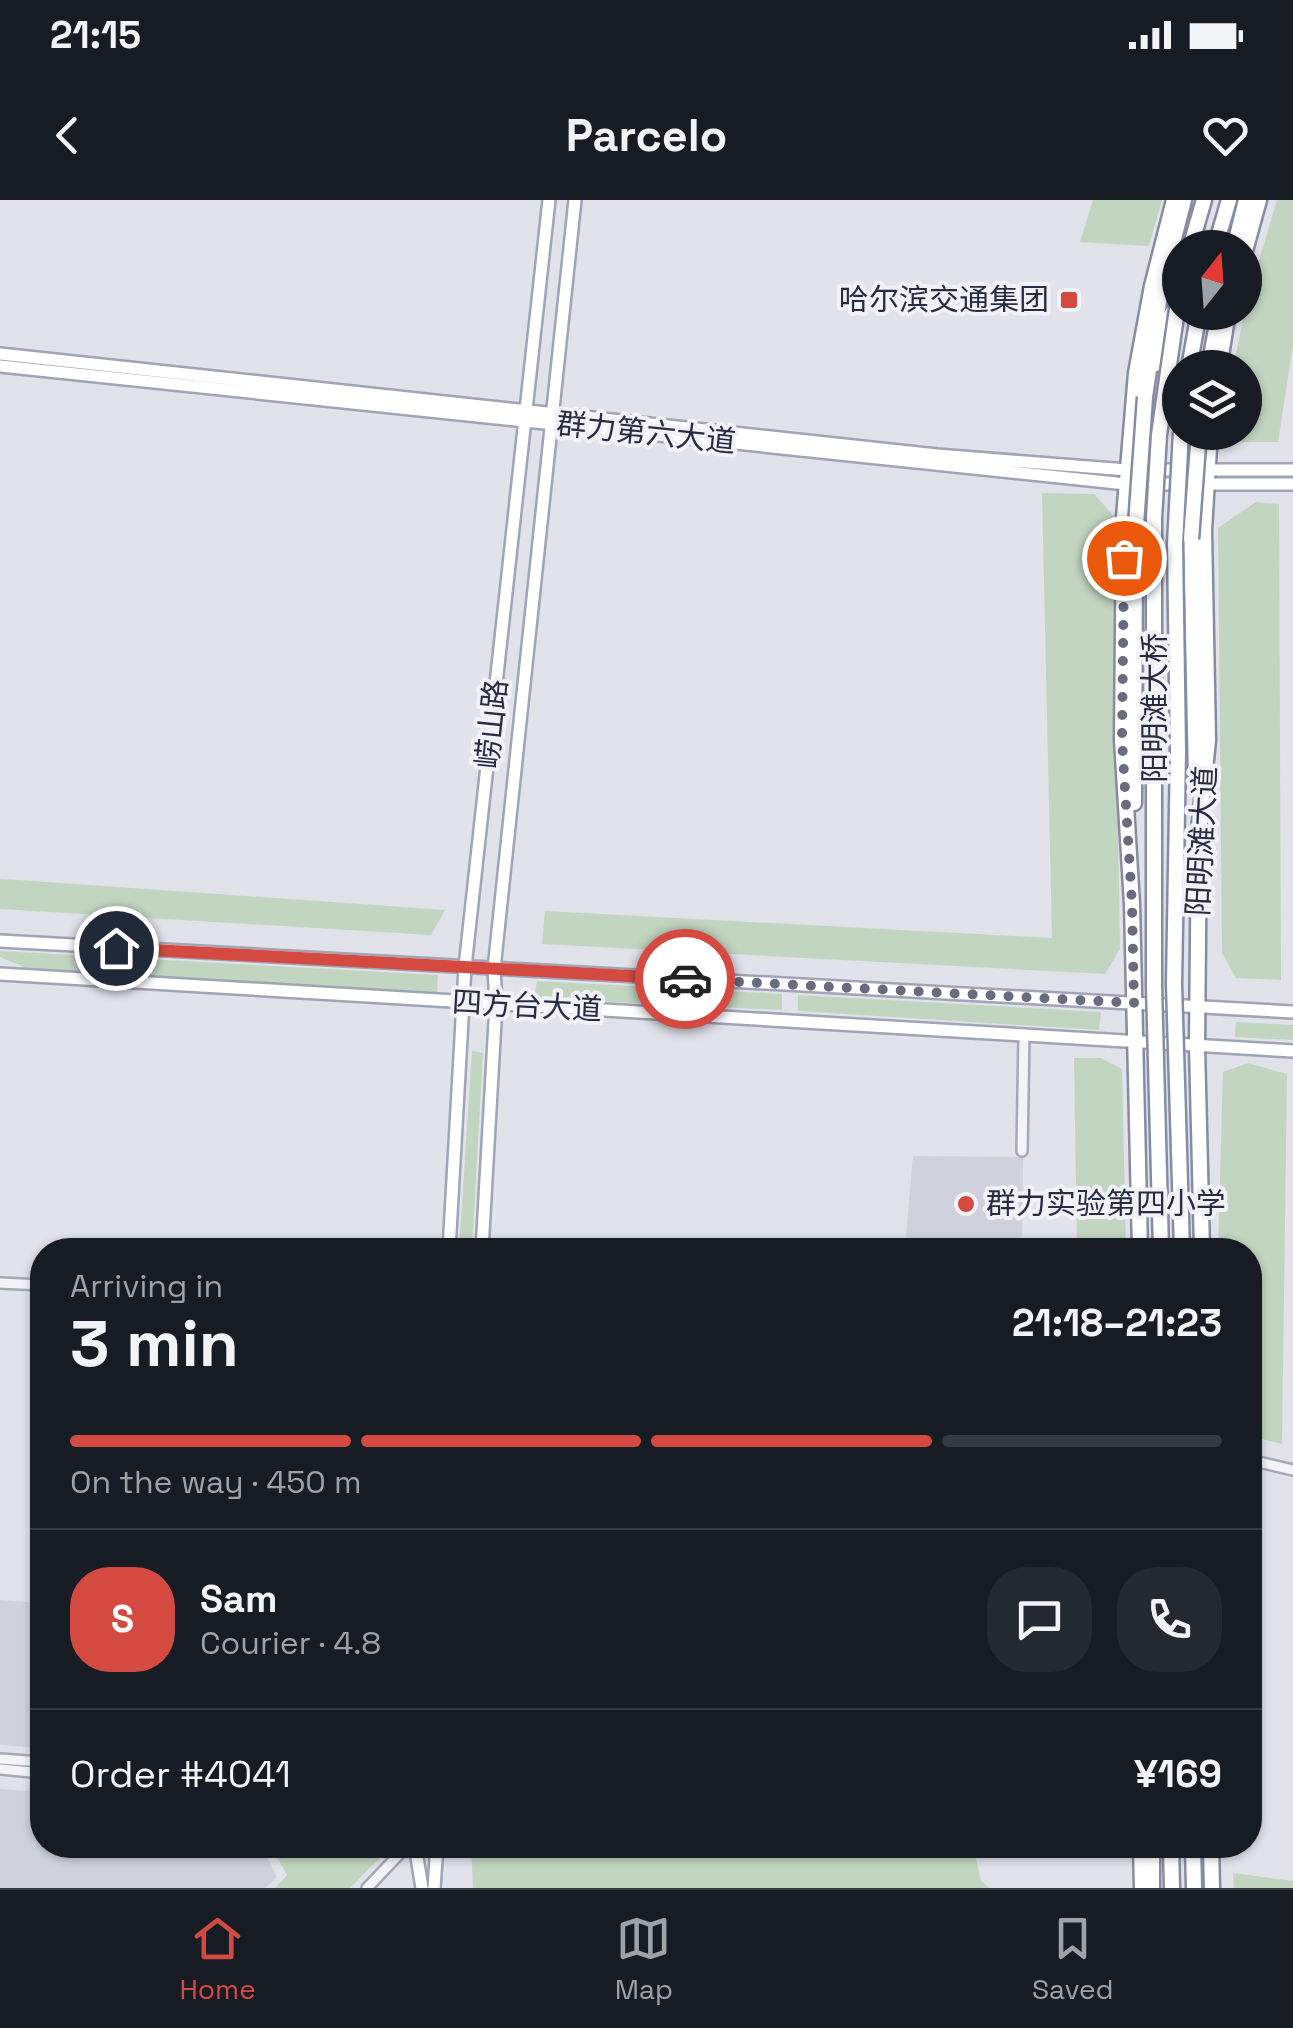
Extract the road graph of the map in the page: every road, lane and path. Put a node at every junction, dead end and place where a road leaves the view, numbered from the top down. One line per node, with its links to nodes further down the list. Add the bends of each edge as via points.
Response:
1 (549, 200): 18 (main road, 崂山路)
2 (575, 200): 19 (main road, 崂山路)
3 (1174, 200): 24 (highway, via 1136,373)
4 (1184, 200): 17 (highway, via 1159,300)
5 (1204, 200): 9 (highway)
6 (1228, 200): 10 (highway)
7 (1246, 200): 11 (highway)
8 (1259, 200): 12 (highway)
9 (1195, 230)
10 (1220, 230)
11 (1238, 230)
12 (1251, 230)
13 (1166, 330): 17 (highway, bridge)
14 (1174, 330): 46 (highway, 阳明滩大桥, bridge, via 1154,530)
15 (0, 354): 18 (main road, 群力第六大道)
16 (0, 366): 18 (main road, 群力第六大道)
17 (1145, 397): 28 (highway, bridge, via 1135,512)
18 (526, 416): 19 (main road, 群力第六大道); 30 (main road, 崂山路)
19 (551, 418): 24 (main road, 群力第六大道); 31 (main road, 崂山路)
20 (1180, 450): 47 (highway, 阳明滩大桥, bridge, via 1174,984)
21 (1198, 450): 27 (highway, bridge, via 1191,539)
22 (1208, 450): 25 (highway, 阳明滩大道)
23 (1293, 470): 25 (main road, 群力第六大道)
24 (1126, 477): 25 (main road, 群力第六大道); 28 (highway, via 1122,740)
25 (1206, 478): 26 (main road, 群力第六大道); 27 (highway, 阳明滩大道, via 1208,740)
26 (1293, 484)
27 (1198, 831): 36 (highway, 阳明滩大道)
28 (1132, 904): 34 (highway)
29 (0, 942): 30 (main road, 四方台大道)
30 (466, 967): 31 (main road, 四方台大道); 33 (main road, 崂山路)
31 (494, 969): 34 (main road, 四方台大道); 35 (main road, 崂山路)
32 (0, 974): 33 (main road, 四方台大道)
33 (464, 1003): 35 (main road, 四方台大道); 43 (main road, 崂山路)
34 (1134, 1003): 36 (main road, 四方台大道); 39 (highway)
35 (496, 1004): 38 (main road, 四方台大道); 44 (main road, 崂山路)
36 (1198, 1006): 37 (main road, 四方台大道); 40 (highway, 阳明滩大道)
37 (1293, 1012)
38 (1024, 1034): 39 (main road, 四方台大道); 42 (street)
39 (1134, 1041): 40 (main road, 四方台大道); 45 (highway)
40 (1197, 1046): 41 (main road, 四方台大道); 48 (highway, 阳明滩大道)
41 (1293, 1051)
42 (1022, 1151)
43 (450, 1238)
44 (483, 1238)
45 (1140, 1238)
46 (1161, 1238)
47 (1182, 1238)
48 (1202, 1238)
49 (0, 1282): 50 (street)
50 (30, 1284)
51 (1262, 1463): 52 (street)
52 (1293, 1470)
53 (0, 1759): 54 (street)
54 (30, 1761)
55 (0, 1770): 56 (street)
56 (30, 1771)
57 (398, 1858): 66 (street)
58 (415, 1858): 67 (main road)
59 (435, 1858): 68 (main road)
60 (1141, 1858): 69 (highway)
61 (1152, 1858): 70 (highway)
62 (1171, 1858): 71 (highway)
63 (1193, 1858): 72 (highway)
64 (1211, 1858): 73 (highway)
65 (1219, 1858): 74 (highway)
66 (367, 1888)
67 (422, 1888)
68 (434, 1888)
69 (1142, 1888)
70 (1152, 1888)
71 (1172, 1888)
72 (1194, 1888)
73 (1212, 1888)
74 (1220, 1888)

